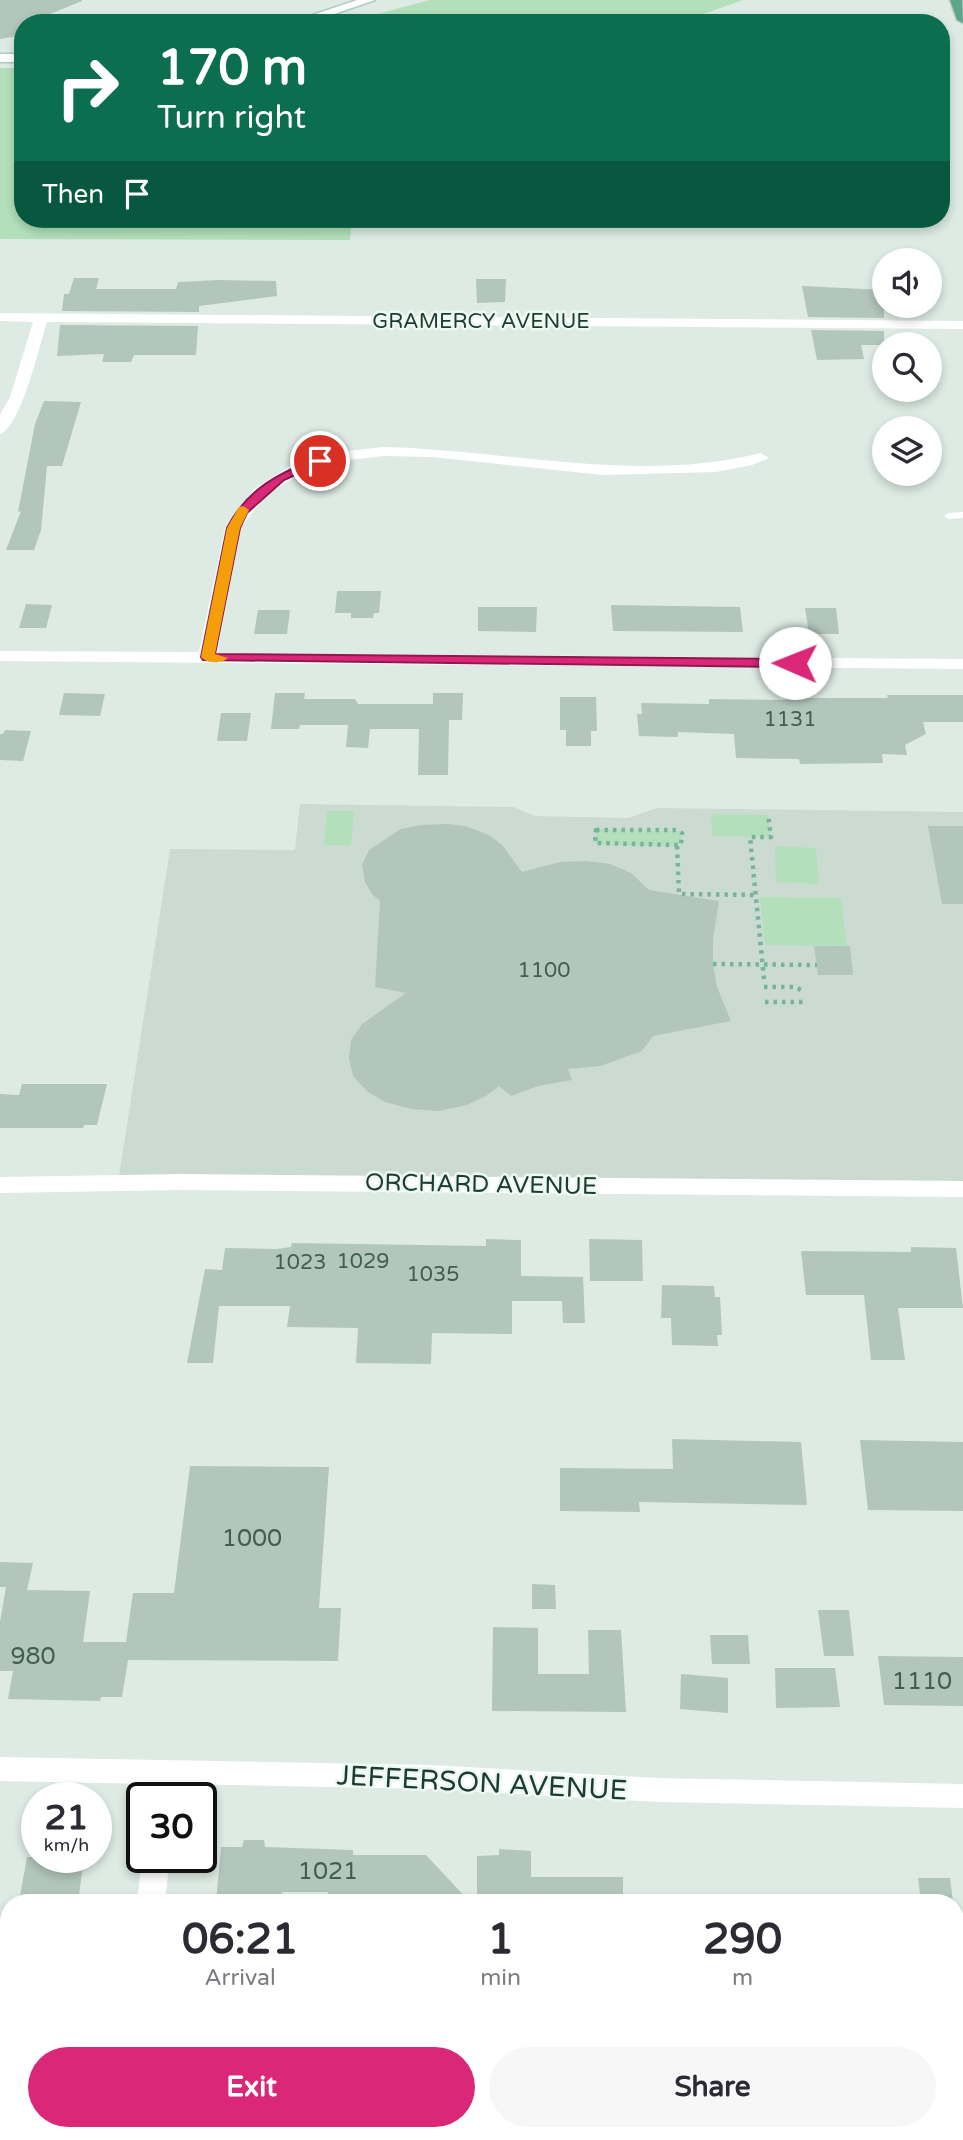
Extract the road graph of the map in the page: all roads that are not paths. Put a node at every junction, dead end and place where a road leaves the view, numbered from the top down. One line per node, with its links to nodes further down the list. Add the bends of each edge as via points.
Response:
1 (369, 0): 3 (street)
2 (956, 0): 4 (main road)
3 (324, 14)
4 (963, 20)
5 (0, 317): 6 (street, GRAMERCY AVENUE)
6 (41, 317): 7 (street, GRAMERCY AVENUE); 8 (street, via 17,397)
7 (963, 325)
8 (0, 429)
9 (761, 458): 13 (street, via 722,468 663,470 569,469 424,452 320,461 279,478 242,511 233,528)
10 (963, 515): 11 (lane)
11 (949, 516)
12 (0, 656): 13 (street)
13 (208, 657): 14 (street)
14 (963, 664)
15 (0, 1185): 16 (street, ORCHARD AVENUE, via 182,1182)
16 (963, 1189)
17 (0, 1769): 18 (street, JEFFERSON AVENUE)
18 (142, 1782)
19 (217, 1783): 20 (street, JEFFERSON AVENUE, via 430,1777 658,1790)
20 (963, 1796)
21 (154, 1873): 22 (street)
22 (152, 1894)

